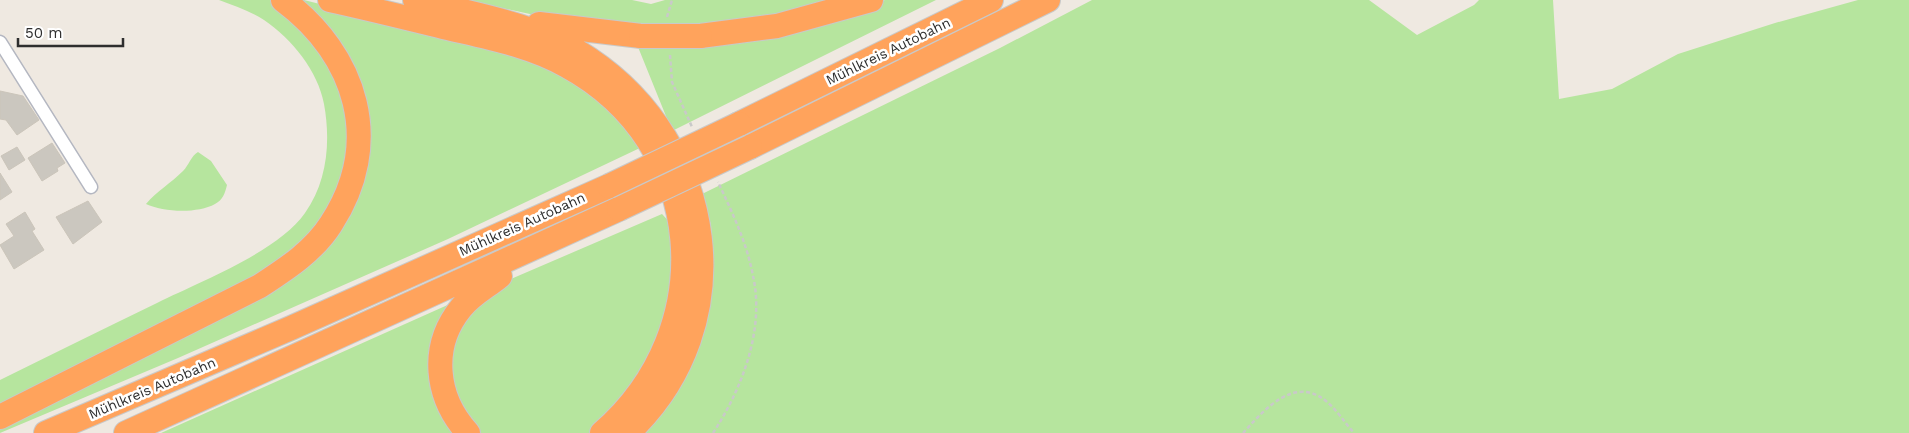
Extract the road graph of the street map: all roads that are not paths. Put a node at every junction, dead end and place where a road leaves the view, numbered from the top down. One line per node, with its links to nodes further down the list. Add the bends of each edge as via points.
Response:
1 (283, 0): 11 (highway, via 306,18 334,51 354,96 358,121 354,170 346,196 331,225 307,252 260,286)
2 (330, 0): 15 (highway, via 509,43 543,55 585,77 602,90 619,105 646,140 673,193 680,222 684,260 680,304 673,331 644,387)
3 (415, 0): 7 (highway)
4 (871, 0): 7 (highway, bridge, via 777,26 700,36 640,36)
5 (991, 0): 12 (highway, Mühlkreis Autobahn, bridge, via 609,186)
6 (1048, 0): 10 (highway, Mühlkreis Autobahn, bridge)
7 (502, 21): 16 (highway, via 566,45 609,72 628,89 668,141 690,191 702,249 694,325 670,380 655,404)
8 (0, 42): 9 (street)
9 (91, 187)
10 (532, 250): 13 (highway, Mühlkreis Autobahn); 14 (highway, via 475,294 451,322 444,337 440,354 442,388 455,417)
11 (0, 417)
12 (46, 433)
13 (126, 433)
14 (468, 433)
15 (602, 433)
16 (628, 433)

